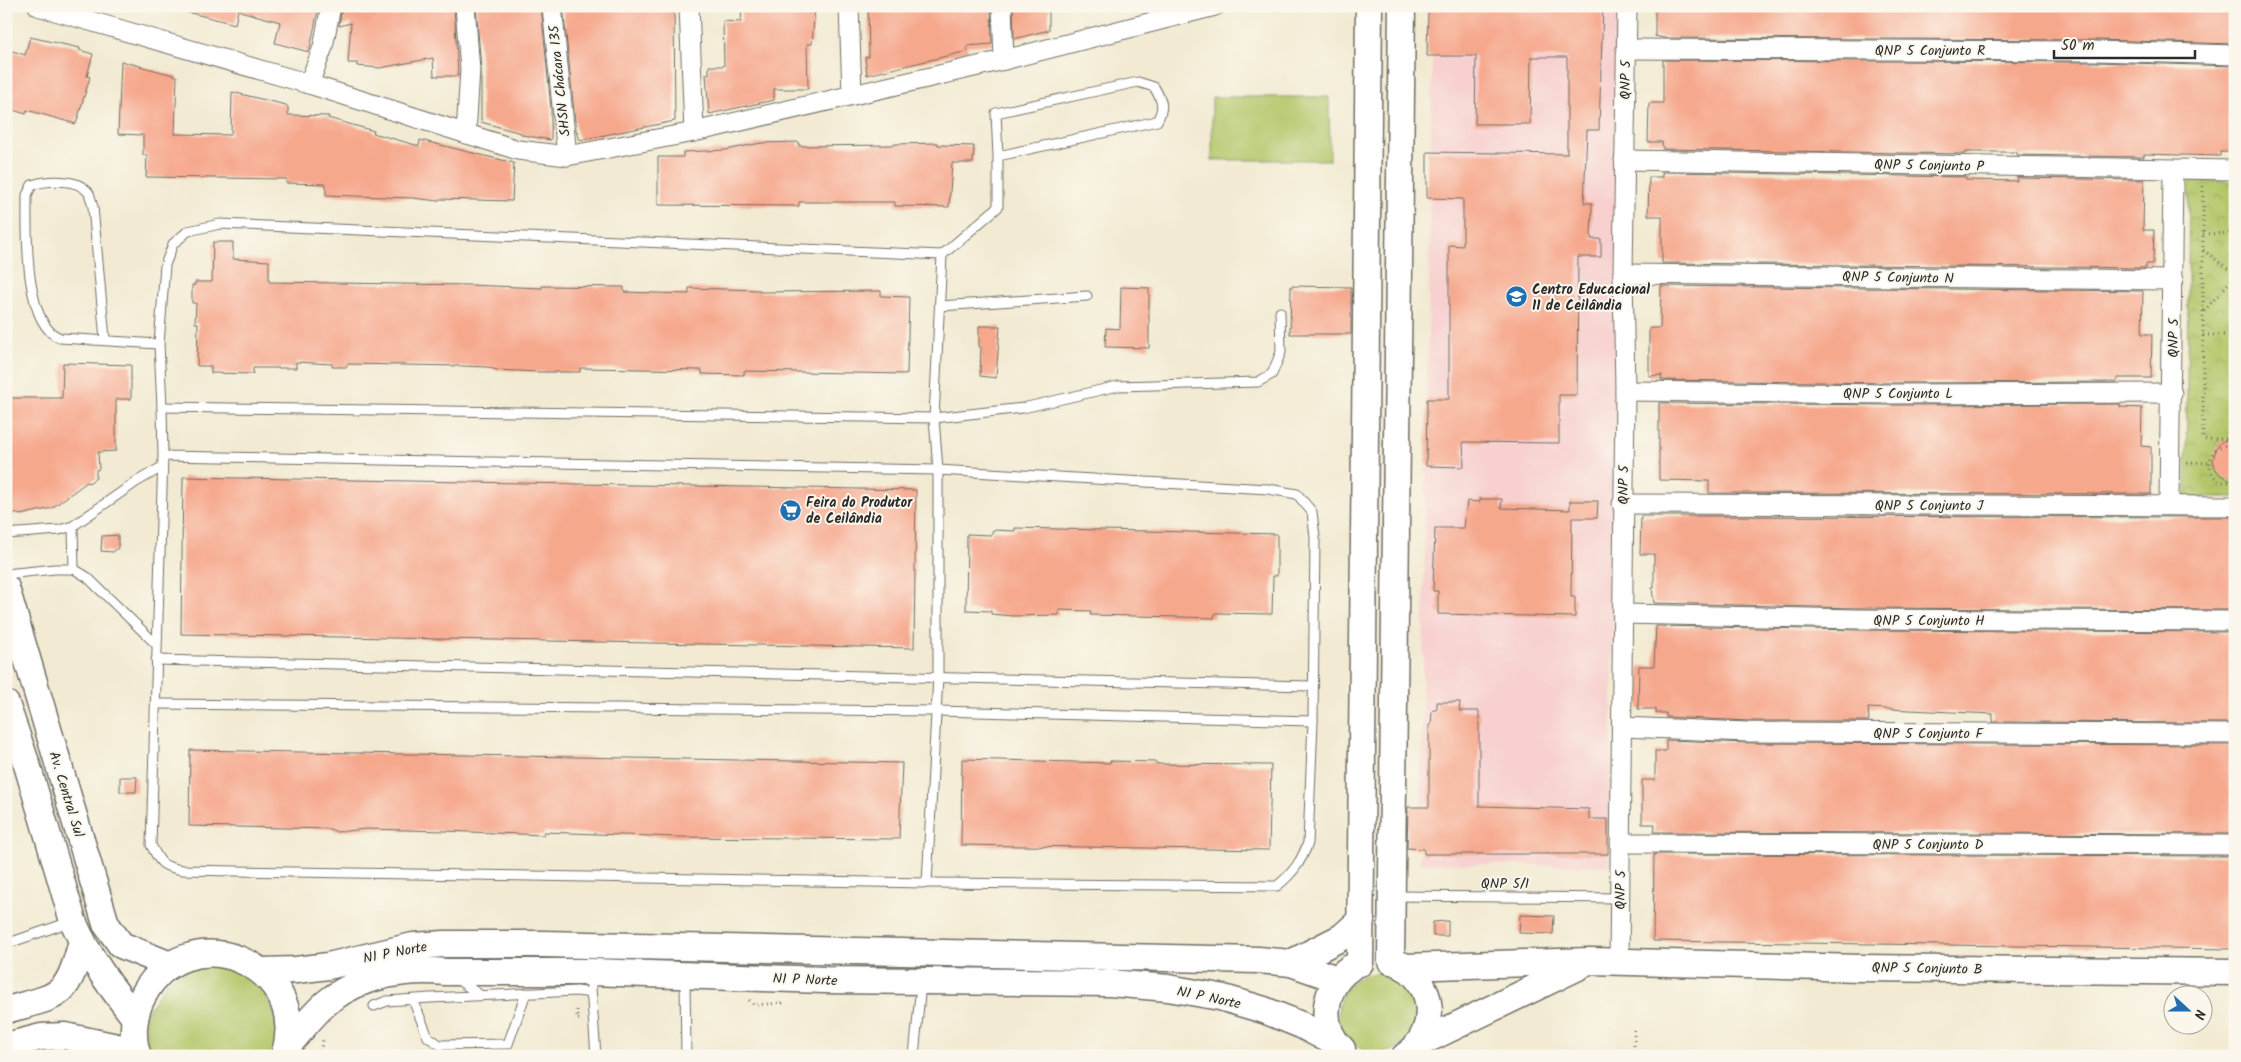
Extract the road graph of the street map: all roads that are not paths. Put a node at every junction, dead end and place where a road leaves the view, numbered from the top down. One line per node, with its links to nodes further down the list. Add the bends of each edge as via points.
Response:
1 (38, 6): 15 (street)
2 (331, 6): 15 (street, via 323,47)
3 (465, 6): 18 (street, via 470,70)
4 (552, 6): 19 (street, SHSN Chácara 135)
5 (689, 6): 17 (street)
6 (849, 6): 16 (street)
7 (1002, 6): 14 (street)
8 (1370, 6): 65 (main road)
9 (1402, 6): 63 (main road)
10 (1627, 6): 12 (street, QNP 5)
11 (1204, 8): 14 (street)
12 (1626, 49): 13 (street, QNP 5 Conjunto R, via 2094,51); 21 (street, QNP 5)
13 (2235, 55)
14 (1004, 60): 16 (street)
15 (309, 84): 18 (street)
16 (852, 94): 17 (street)
17 (694, 132): 19 (street)
18 (466, 134): 19 (street, via 518,150)
19 (567, 156)
20 (998, 156): 20 (lane, via 1157,121 1162,111 1162,100 1154,87 1138,82 996,113); 24 (lane, via 998,207)
21 (1624, 160): 22 (street, QNP 5 Conjunto P); 25 (street, QNP 5)
22 (2173, 170): 23 (street, QNP 5 Conjunto P); 26 (street, QNP 5)
23 (2235, 170)
24 (942, 255): 28 (lane); 31 (lane, via 220,224 188,231 172,244 165,265)
25 (1623, 274): 26 (street, QNP 5 Conjunto N); 32 (street, QNP 5)
26 (2174, 280): 33 (street, QNP 5)
27 (1087, 296): 28 (lane)
28 (940, 306): 35 (lane)
29 (1280, 312): 35 (lane, via 1280,352 1272,374 1258,382 1118,386 1023,408)
30 (105, 339): 30 (lane, via 60,338 48,330 39,314 28,267 27,195 32,185 42,182 78,184 89,193); 31 (lane)
31 (159, 344): 34 (lane)
32 (1625, 391): 33 (street, QNP 5 Conjunto L); 39 (street, QNP 5)
33 (2172, 393): 40 (street, QNP 5)
34 (162, 407): 35 (lane); 36 (lane)
35 (934, 418): 38 (lane)
36 (162, 456): 37 (lane); 38 (lane)
37 (162, 468): 42 (lane); 49 (lane)
38 (938, 470): 51 (lane); 52 (lane, via 1268,488 1297,494 1312,512 1315,537)
39 (1622, 504): 40 (street, QNP 5 Conjunto J); 47 (street, QNP 5)
40 (2169, 505): 41 (street, QNP 5 Conjunto J)
41 (2235, 506)
42 (73, 526): 43 (lane); 44 (lane)
43 (6, 534)
44 (74, 569): 45 (lane); 49 (lane, via 87,577)
45 (6, 574)
46 (6, 588): 73 (main road, Av. Central Sul, via 106,924 121,945)
47 (1623, 614): 48 (street, QNP 5 Conjunto H); 57 (street, QNP 5)
48 (2235, 621)
49 (156, 644): 50 (lane)
50 (156, 660): 51 (lane); 54 (lane)
51 (938, 676): 52 (lane); 55 (lane)
52 (1312, 686): 56 (lane)
53 (6, 704): 59 (main road)
54 (157, 704): 55 (lane); 62 (lane, via 151,845 160,862 169,868)
55 (937, 711): 56 (lane); 62 (lane)
56 (1313, 721): 62 (lane, via 1308,843 1292,874 1277,886)
57 (1622, 727): 58 (street, QNP 5 Conjunto F, via 1758,732); 60 (street, QNP 5)
58 (2235, 734)
59 (12, 741): 66 (main road, via 28,768)
60 (1621, 843): 61 (street, QNP 5 Conjunto D); 64 (street, QNP 5)
61 (2235, 845)
62 (927, 884)
63 (1390, 896): 64 (lane, QNP 5/1); 72 (main road)
64 (1620, 898): 71 (street, QNP 5)
65 (1361, 920): 69 (main road, via 1342,937); 70 (main road)
66 (77, 931): 67 (lane); 85 (main road, via 75,969 66,985 54,997); 86 (main road, via 106,981)
67 (6, 944)
68 (1590, 961): 71 (main road); 72 (main road); 88 (main road)
69 (1290, 963): 74 (main road, N1 P Norte, via 444,944 413,946 328,966); 78 (main road, N1 P Norte)
70 (1360, 963): 72 (main road, via 1380,960); 78 (main road)
71 (1619, 963): 76 (main road, QNP 5 Conjunto B)
72 (1397, 964): 88 (main road, via 1418,978 1426,992 1430,1010 1428,1027)
73 (170, 965): 74 (main road, via 192,956 217,953 240,959); 86 (main road, via 147,988)
74 (261, 971): 89 (main road, via 273,983 287,1012)
75 (446, 972): 80 (main road, N1 P Norte); 82 (lane); 89 (main road, N1 P Norte, via 426,970 366,980 330,1000 315,1013)
76 (2235, 972)
77 (685, 976): 79 (main road, N1 P Norte); 80 (main road, N1 P Norte); 93 (lane)
78 (1337, 979): 90 (main road, via 1329,995 1326,1012 1329,1029)
79 (921, 981): 90 (main road, N1 P Norte, via 1110,983 1168,988 1220,997 1264,1010 1301,1025); 94 (lane)
80 (590, 982): 81 (lane, via 577,991); 92 (lane)
81 (526, 993): 82 (lane); 83 (lane, via 508,1044 440,1045 428,1037)
82 (480, 995): 83 (lane)
83 (413, 1000): 84 (lane)
84 (374, 1006)
85 (6, 1010)
86 (135, 1018): 91 (main road)
87 (6, 1046): 91 (main road, via 41,1037 65,1036)
88 (1413, 1049)
89 (286, 1050)
90 (1343, 1050)
91 (137, 1053)
92 (596, 1056)
93 (686, 1056)
94 (914, 1056)

